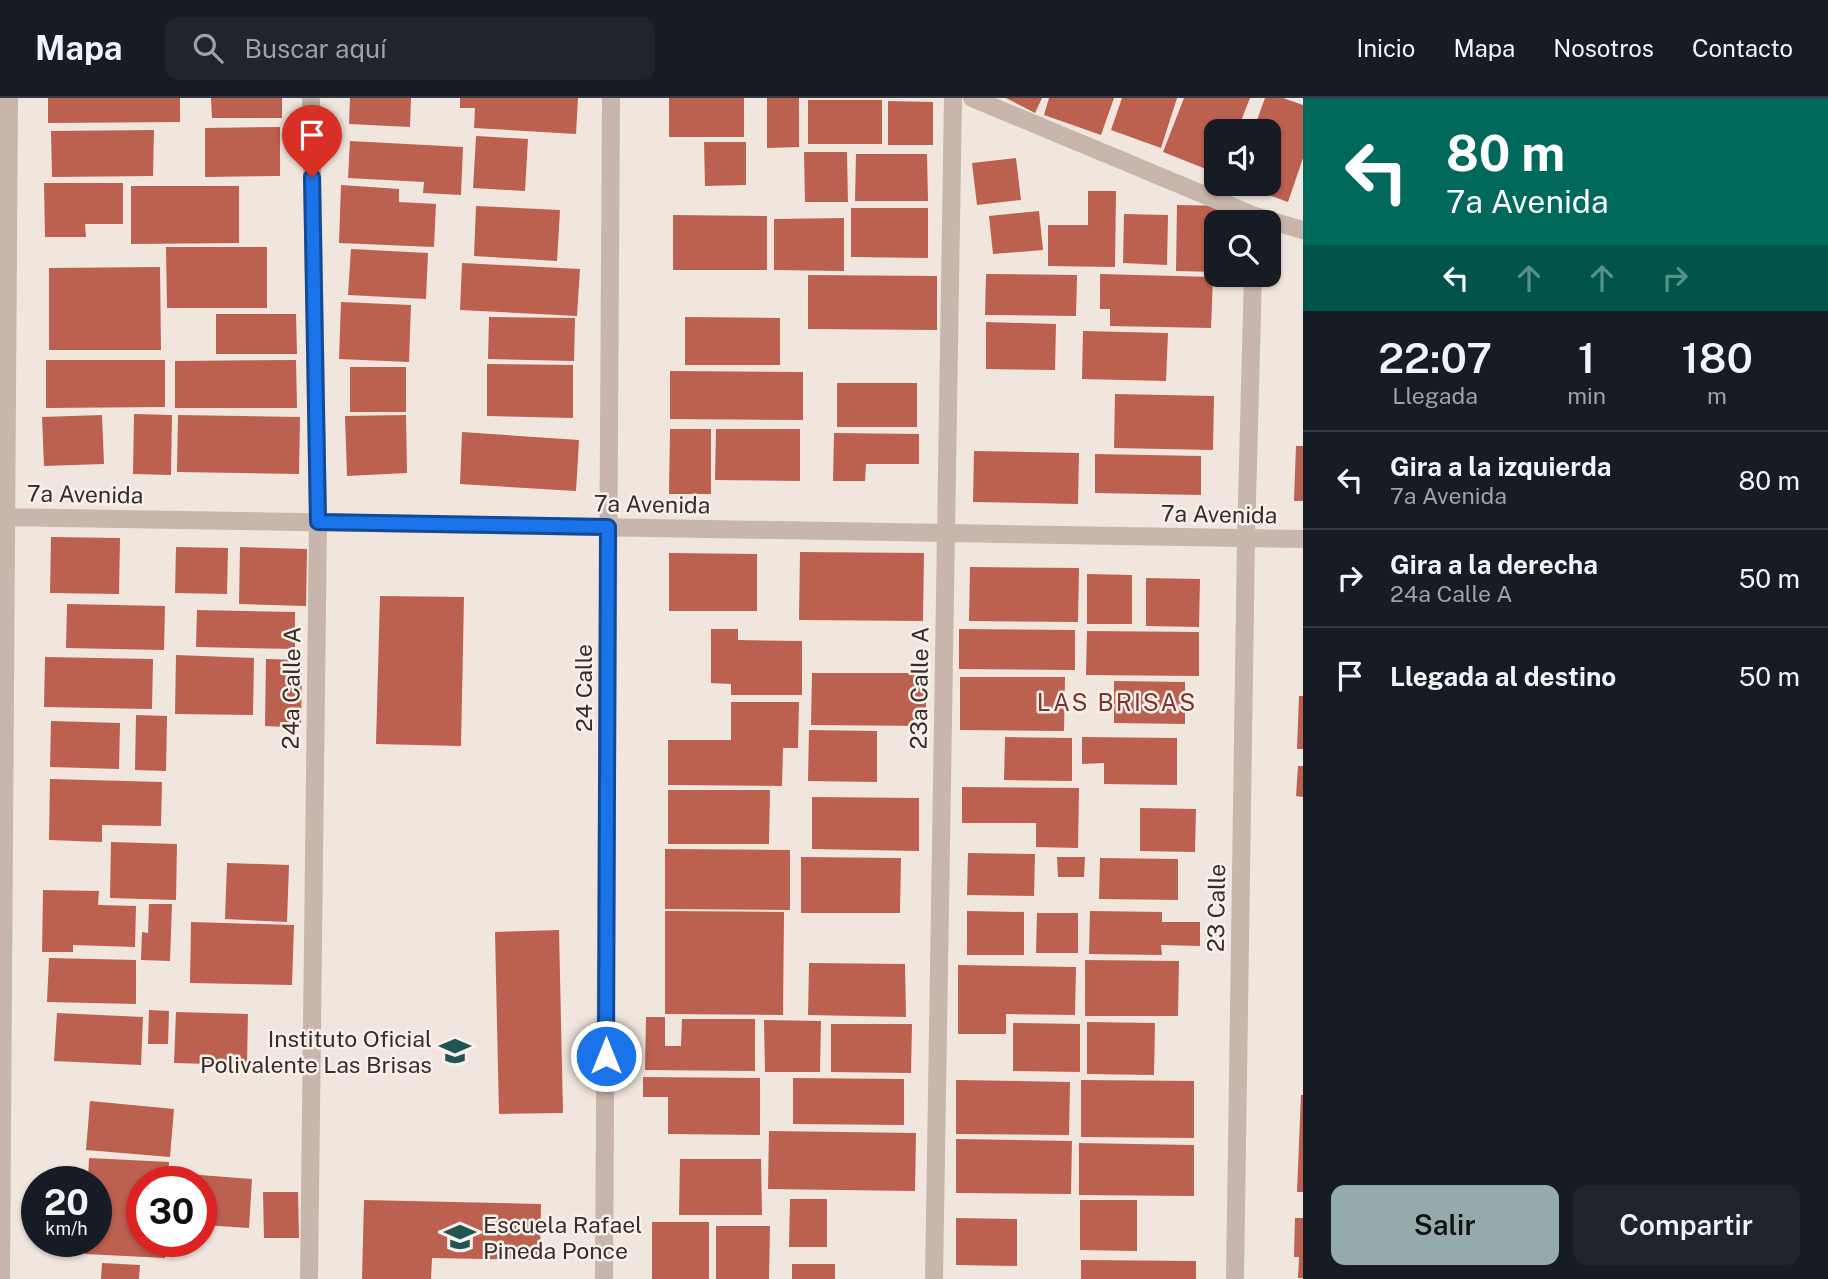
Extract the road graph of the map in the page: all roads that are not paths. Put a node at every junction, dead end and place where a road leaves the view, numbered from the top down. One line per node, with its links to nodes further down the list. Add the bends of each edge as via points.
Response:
1 (9, 98): 10 (street)
2 (310, 98): 11 (street, 24a Calle A)
3 (611, 98): 12 (street, 24 Calle)
4 (953, 98): 13 (street, 23a Calle A)
5 (972, 98): 6 (street)
6 (1234, 210)
7 (1281, 225): 8 (street)
8 (1303, 230)
9 (1253, 287): 14 (street, 23 Calle)
10 (3, 517): 11 (street, 7a Avenida); 16 (street)
11 (318, 522): 12 (street, 7a Avenida); 17 (street, 24a Calle A)
12 (608, 527): 13 (street, 7a Avenida); 18 (street, 24 Calle)
13 (947, 533): 14 (street, 7a Avenida); 19 (street, 23a Calle A)
14 (1246, 538): 15 (street, 7a Avenida); 20 (street, 23 Calle)
15 (1303, 540)
16 (1, 1279)
17 (309, 1279)
18 (604, 1279)
19 (934, 1279)
20 (1235, 1279)

